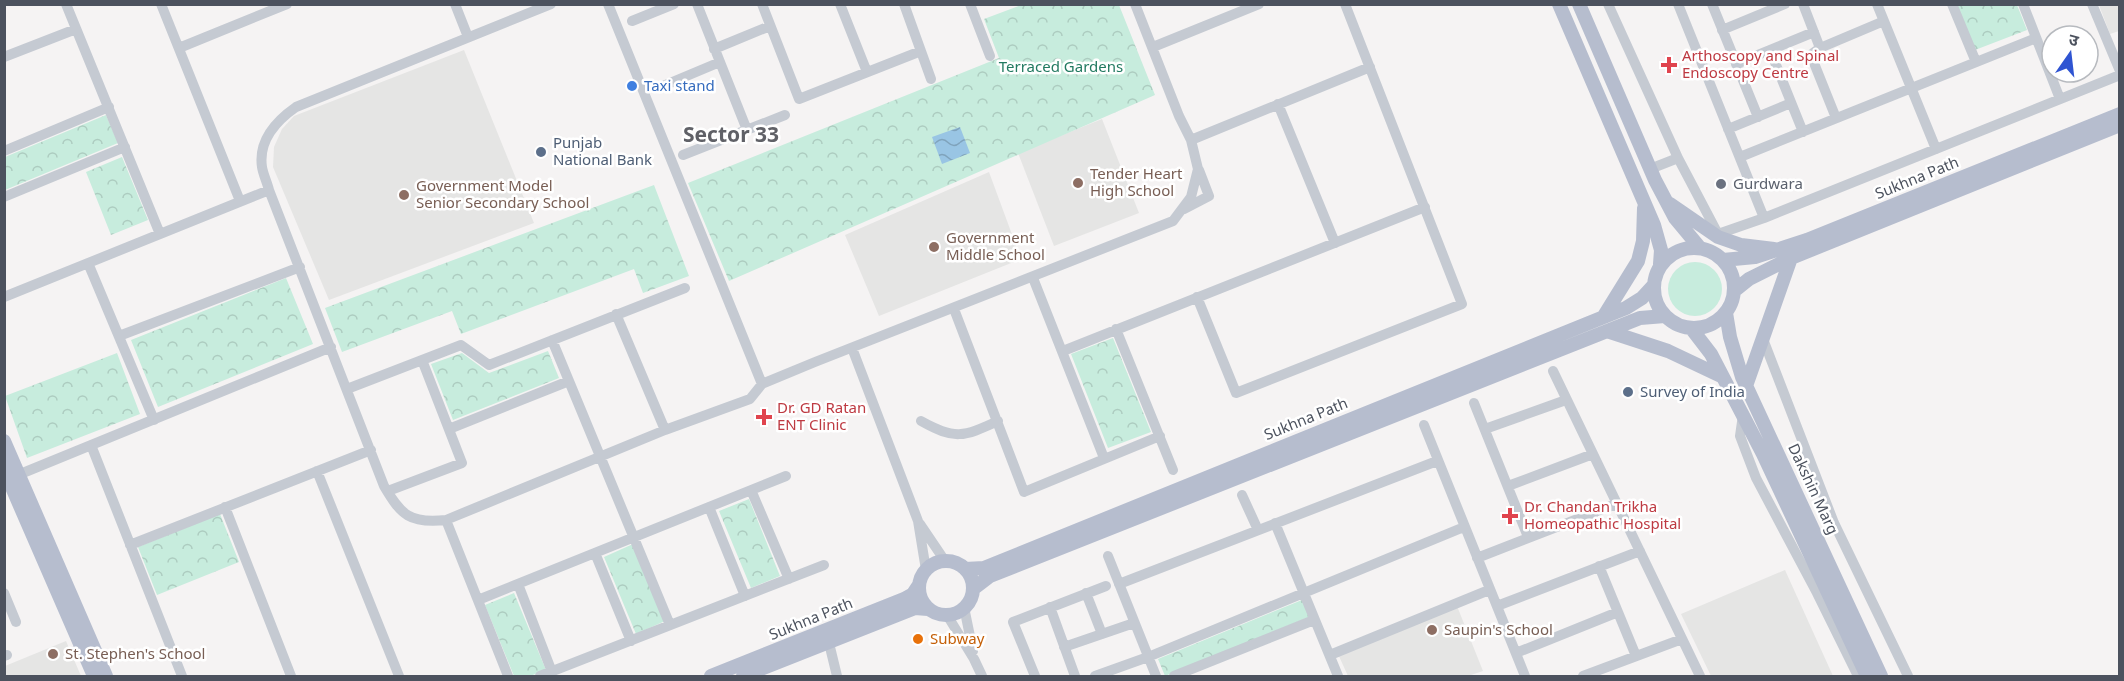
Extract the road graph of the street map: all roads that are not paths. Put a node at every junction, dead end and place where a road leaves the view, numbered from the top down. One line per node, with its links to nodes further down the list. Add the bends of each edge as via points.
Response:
1 (66, 4): 32 (street)
2 (161, 4): 38 (street)
3 (254, 4): 28 (street)
4 (287, 4): 28 (street)
5 (455, 4): 35 (street)
6 (608, 4): 116 (street)
7 (674, 4): 29 (street)
8 (697, 4): 40 (street)
9 (762, 4): 31 (street)
10 (840, 4): 49 (street)
11 (904, 4): 42 (street)
12 (969, 4): 43 (street)
13 (1135, 4): 37 (street)
14 (1259, 4): 37 (street)
15 (1345, 4): 48 (street)
16 (1559, 4): 78 (main road)
17 (1579, 4): 74 (main road)
18 (1608, 4): 71 (street)
19 (1712, 4): 33 (street)
20 (1785, 4): 33 (street)
21 (1803, 4): 34 (street)
22 (1877, 4): 30 (street)
23 (1952, 4): 46 (street)
24 (2023, 4): 36 (street)
25 (2092, 4): 50 (street)
26 (546, 5): 35 (street)
27 (1678, 5): 63 (street)
28 (259, 16): 38 (street)
29 (632, 21)
30 (1884, 21): 39 (street); 53 (street)
31 (770, 26): 40 (street); 49 (street, via 799,99)
32 (76, 29): 44 (street); 57 (street)
33 (1722, 30): 47 (street)
34 (1814, 32): 39 (street); 41 (street)
35 (468, 37): 75 (street, via 296,107 278,120 268,133 262,155)
36 (2036, 38): 46 (street); 54 (street)
37 (1153, 46): 66 (street)
38 (179, 48): 77 (street)
39 (1820, 48): 61 (street, via 1812,58)
40 (714, 49): 45 (street)
41 (1770, 50): 47 (street); 55 (street)
42 (921, 51): 49 (street); 51 (street)
43 (990, 56)
44 (4, 57)
45 (720, 62): 52 (street); 64 (street)
46 (1976, 62): 53 (street)
47 (1736, 64): 60 (street)
48 (1371, 67): 56 (street); 80 (street)
49 (867, 72)
50 (2120, 73): 54 (street)
51 (931, 79)
52 (658, 88)
53 (1912, 88): 61 (street); 68 (street)
54 (2060, 99): 68 (street)
55 (1791, 103): 60 (street); 65 (street)
56 (1278, 104): 66 (street); 84 (street)
57 (109, 107): 67 (street); 69 (street)
58 (2120, 114): 86 (main road, Sukhna Path)
59 (785, 115): 64 (street)
60 (1758, 117): 63 (street)
61 (1836, 118): 65 (street)
62 (2120, 125): 87 (main road, Sukhna Path)
63 (1728, 129): 72 (street)
64 (747, 130): 70 (street)
65 (1803, 132): 72 (street)
66 (1191, 140): 73 (street)
67 (125, 147): 76 (street); 83 (street)
68 (1936, 149): 82 (street)
69 (4, 151)
70 (683, 154)
71 (1678, 158): 74 (street); 82 (street, via 1718,234)
72 (1740, 158): 82 (street)
73 (1198, 169): 81 (street); 81 (street, via 1209,196)
74 (1650, 169): 79 (main road)
75 (269, 190): 77 (street); 91 (street)
76 (4, 196)
77 (240, 201): 83 (street)
78 (1644, 201): 90 (main road, via 1657,234); 101 (main road, via 1638,261)
79 (1666, 201): 85 (main road); 86 (main road, via 1719,237 1741,245)
80 (1425, 207): 84 (street); 97 (street, via 1462,304 1452,308 1236,393)
81 (1184, 209): 92 (street, via 1173,221)
82 (1764, 218)
83 (160, 234): 89 (street)
84 (1335, 243): 97 (street)
85 (1700, 248): 88 (main road); 90 (main road, via 1672,253)
86 (1778, 249): 88 (main road, Sukhna Path, via 1755,257)
87 (1791, 258): 95 (main road, Sukhna Path); 107 (main road)
88 (1723, 260): 95 (main road, via 1733,278)
89 (88, 263): 96 (street); 106 (street)
90 (1660, 264): 93 (main road)
91 (300, 267): 106 (street); 109 (street)
92 (1033, 278): 98 (street); 111 (street)
93 (1653, 286): 101 (main road, Sukhna Path, via 1626,308); 102 (main road)
94 (685, 288): 100 (street)
95 (1734, 291): 99 (main road)
96 (4, 297)
97 (1197, 297): 104 (street)
98 (954, 309): 110 (street); 124 (street)
99 (1726, 313): 103 (main road, via 1705,327); 117 (main road, Dakshin Marg)
100 (616, 314): 108 (street); 128 (street)
101 (1605, 316): 163 (main road, Sukhna Path, via 984,568)
102 (1665, 316): 103 (main road); 105 (main road, Sukhna Path, via 1640,318)
103 (1691, 328): 114 (main road, Dakshin Marg)
104 (1116, 329): 111 (street); 129 (street)
105 (1607, 331): 114 (main road, via 1668,351); 170 (main road, Sukhna Path, via 990,576)
106 (119, 336): 122 (street)
107 (1763, 339): 117 (main road); 221 (street, via 1834,523)
108 (552, 340): 112 (street, via 489,365 460,345); 115 (street)
109 (331, 347): 118 (street); 122 (street)
110 (852, 348): 116 (street); 149 (street)
111 (1063, 351): 135 (street)
112 (422, 360): 118 (street); 126 (street)
113 (1553, 371): 119 (street)
114 (1723, 377): 121 (main road, Dakshin Marg)
115 (569, 381): 126 (street); 134 (street)
116 (762, 384): 128 (street, via 750,399)
117 (1746, 386): 220 (main road, Dakshin Marg)
118 (347, 389): 132 (street)
119 (1566, 400): 127 (street); 133 (street)
120 (1474, 403): 127 (street)
121 (1743, 415): 218 (street, via 1740,436 1756,478); 219 (main road, Dakshin Marg)
122 (154, 420): 131 (street)
123 (921, 421): 124 (street, via 942,432 963,435)
124 (998, 421): 135 (street, via 1024,492)
125 (1424, 425): 136 (street)
126 (448, 429): 143 (street, via 462,463)
127 (1485, 429): 141 (street)
128 (666, 430): 134 (street)
129 (1160, 436): 135 (street); 137 (street)
130 (4, 441): 139 (main road)
131 (91, 445): 139 (street); 155 (street)
132 (370, 450): 138 (street); 143 (street)
133 (1593, 454): 141 (street); 145 (street)
134 (600, 456): 148 (street); 153 (street)
135 (1104, 458)
136 (1437, 460): 150 (street); 151 (street)
137 (1173, 470)
138 (317, 471): 146 (street); 202 (street)
139 (9, 476): 198 (main road); 199 (main road)
140 (786, 476): 142 (street)
141 (1508, 486): 154 (street)
142 (751, 490): 147 (street); 165 (street)
143 (388, 491): 148 (street, via 407,516 432,522)
144 (1242, 495): 152 (street)
145 (1616, 504): 154 (street); 156 (street)
146 (225, 507): 155 (street); 201 (street)
147 (709, 507): 153 (street); 175 (street)
148 (446, 520): 176 (street)
149 (918, 521): 160 (street); 164 (street)
150 (1275, 523): 152 (street); 174 (street)
151 (1464, 527): 159 (street); 174 (street)
152 (1258, 530): 167 (street)
153 (634, 537): 157 (street); 186 (street)
154 (1528, 537): 159 (street)
155 (130, 545): 200 (street)
156 (1640, 551): 162 (street); 188 (street)
157 (595, 553): 166 (street); 189 (street)
158 (1108, 556): 167 (street)
159 (1477, 558): 171 (street)
160 (945, 561): 163 (main road); 164 (main road)
161 (824, 565): 165 (street)
162 (1599, 566): 177 (street); 181 (street)
163 (965, 569): 170 (main road)
164 (926, 570): 168 (main road)
165 (789, 579): 175 (street)
166 (518, 584): 176 (street); 197 (street)
167 (1119, 584): 185 (street)
168 (919, 585): 180 (main road, via 921,599); 205 (main road, Sukhna Path, via 904,599)
169 (1106, 586): 173 (street)
170 (973, 588): 178 (main road)
171 (1489, 590): 177 (street); 193 (street)
172 (4, 593): 184 (street)
173 (1086, 593): 179 (street); 187 (street)
174 (1304, 593): 183 (street); 195 (street)
175 (745, 596): 186 (street)
176 (478, 600): 203 (street)
177 (1497, 606): 192 (street)
178 (964, 607): 182 (main road); 196 (street)
179 (1050, 607): 191 (street); 209 (street, via 1013,622)
180 (928, 609): 182 (main road); 190 (main road, Sukhna Path, via 915,609)
181 (1618, 612): 192 (street); 194 (street)
182 (947, 615): 196 (street)
183 (1314, 620): 193 (street); 213 (street)
184 (16, 622)
185 (1134, 623): 187 (street); 195 (street)
186 (670, 625): 189 (street)
187 (1102, 634): 191 (street)
188 (1682, 639): 194 (street); 217 (street)
189 (632, 640): 197 (street)
190 (829, 643): 206 (main road, Sukhna Path); 207 (street)
191 (1064, 647): 210 (street)
192 (1516, 653): 215 (street)
193 (1330, 655): 214 (street)
194 (1636, 656): 216 (street)
195 (1148, 657): 211 (street); 212 (street)
196 (974, 659): 208 (street)
197 (552, 672): 204 (street)
198 (94, 676)
199 (106, 676)
200 (182, 676)
201 (291, 676)
202 (399, 676)
203 (508, 676)
204 (540, 676)
205 (711, 676)
206 (743, 676)
207 (837, 676)
208 (982, 676)
209 (1035, 676)
210 (1074, 676)
211 (1098, 676)
212 (1156, 676)
213 (1174, 676)
214 (1338, 676)
215 (1525, 676)
216 (1583, 676)
217 (1700, 676)
218 (1858, 676)
219 (1867, 676)
220 (1881, 676)
221 (1908, 676)

